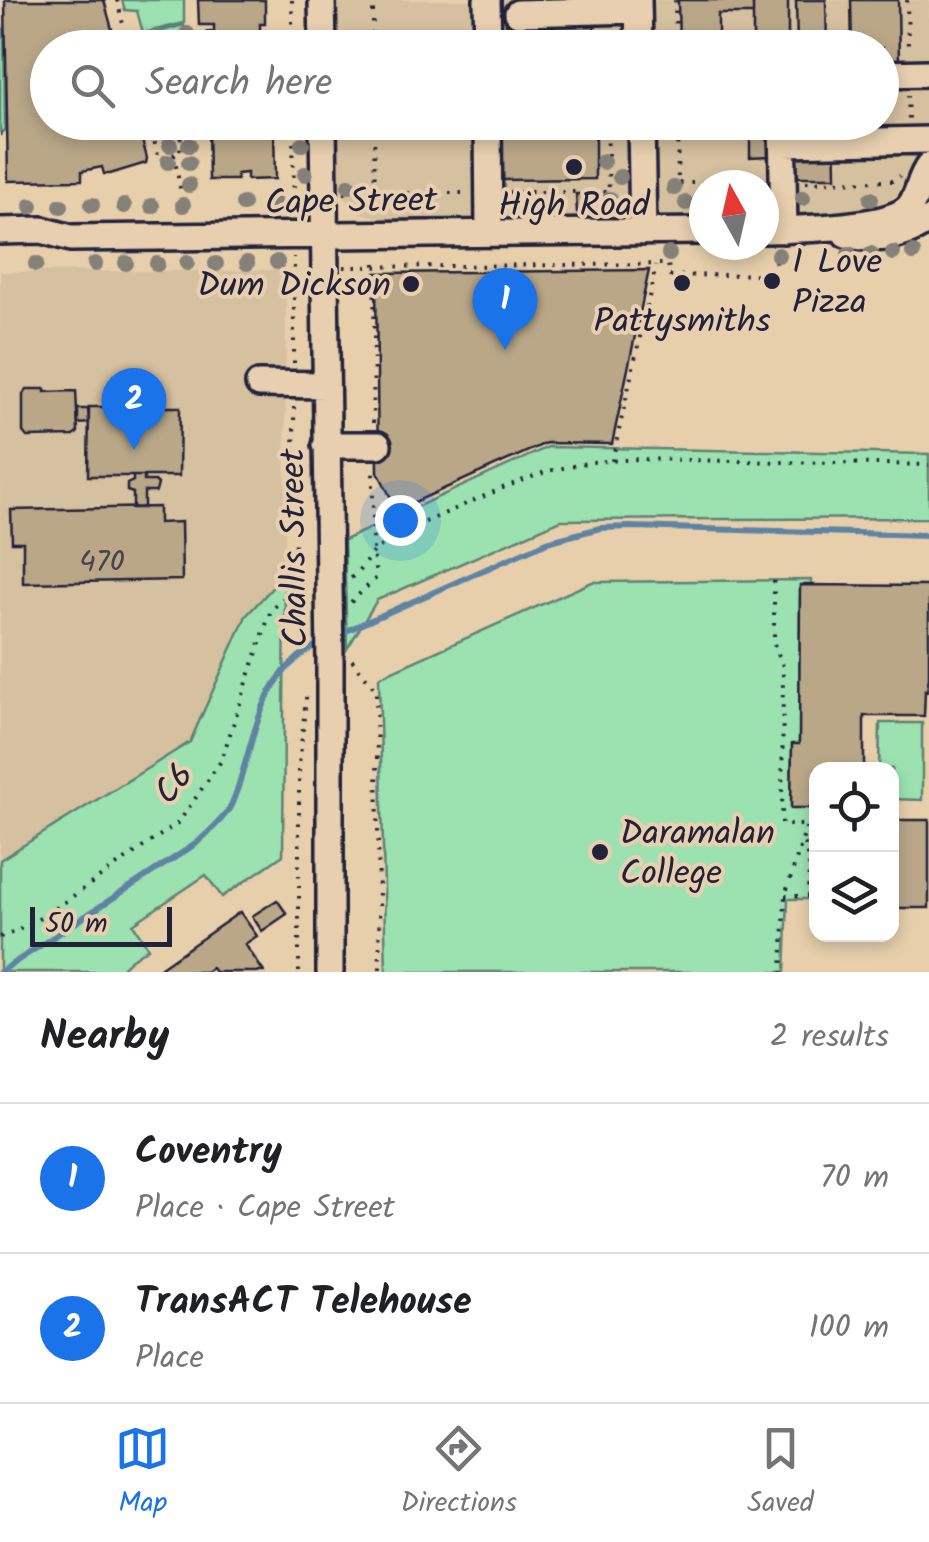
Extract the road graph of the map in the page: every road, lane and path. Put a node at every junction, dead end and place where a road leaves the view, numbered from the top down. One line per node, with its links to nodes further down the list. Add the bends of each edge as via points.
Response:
1 (116, 0): 9 (path)
2 (292, 0): 10 (path)
3 (322, 0): 11 (street)
4 (373, 0): 12 (path)
5 (487, 0): 13 (street)
6 (676, 0): 15 (path)
7 (638, 5): 8 (street); 14 (street)
8 (518, 13)
9 (124, 30)
10 (292, 30)
11 (322, 30)
12 (373, 30)
13 (488, 30)
14 (639, 30)
15 (676, 30)
16 (929, 73): 17 (street)
17 (899, 74)
18 (899, 139): 29 (street)
19 (154, 140): 30 (path, via 159,160)
20 (181, 140): 30 (path)
21 (293, 140): 43 (path)
22 (323, 140): 44 (street, Challis Street)
23 (374, 140): 42 (path)
24 (488, 140): 41 (street)
25 (608, 140): 34 (path)
26 (640, 140): 40 (street)
27 (677, 140): 33 (path)
28 (781, 140): 32 (street)
29 (929, 140)
30 (174, 155): 35 (path)
31 (929, 166): 37 (street, via 911,205 896,217)
32 (779, 172)
33 (678, 184)
34 (609, 192)
35 (181, 194)
36 (929, 220): 37 (street, via 896,236 865,239)
37 (826, 229): 45 (street)
38 (0, 231): 43 (street, Cape Street, via 42,230 72,238)
39 (689, 231): 40 (street, Cape Street)
40 (643, 232): 41 (street, Cape Street)
41 (489, 233): 42 (street, Cape Street)
42 (375, 235): 44 (street, Cape Street); 48 (path)
43 (294, 236): 44 (street, Cape Street); 50 (path)
44 (324, 236): 51 (street, Challis Street)
45 (779, 236)
46 (775, 260): 47 (path, via 775,274 670,276 668,264)
47 (657, 264): 48 (path); 54 (path)
48 (375, 267): 53 (path)
49 (259, 384): 50 (street)
50 (294, 384): 51 (street); 59 (path)
51 (326, 384): 52 (street, Challis Street)
52 (326, 445): 53 (street); 60 (street, Challis Street)
53 (375, 445): 56 (path)
54 (612, 461): 55 (path); 56 (path, via 548,471 504,487 398,534)
55 (929, 465)
56 (373, 552): 57 (path); 60 (path, via 376,578)
57 (344, 580)
58 (774, 580): 63 (path, via 774,644 783,666 782,825 807,825)
59 (296, 588): 60 (path); 65 (path, C6, via 270,610 220,761 179,822 49,913)
60 (328, 620): 61 (street, Challis Street)
61 (338, 657): 67 (street, Challis Street); 68 (path, via 376,690)
62 (307, 687): 66 (path, via 299,765)
63 (804, 838): 64 (path); 64 (path, via 808,896)
64 (786, 896): 69 (path)
65 (0, 937)
66 (299, 972)
67 (330, 972)
68 (380, 972)
69 (782, 972)

